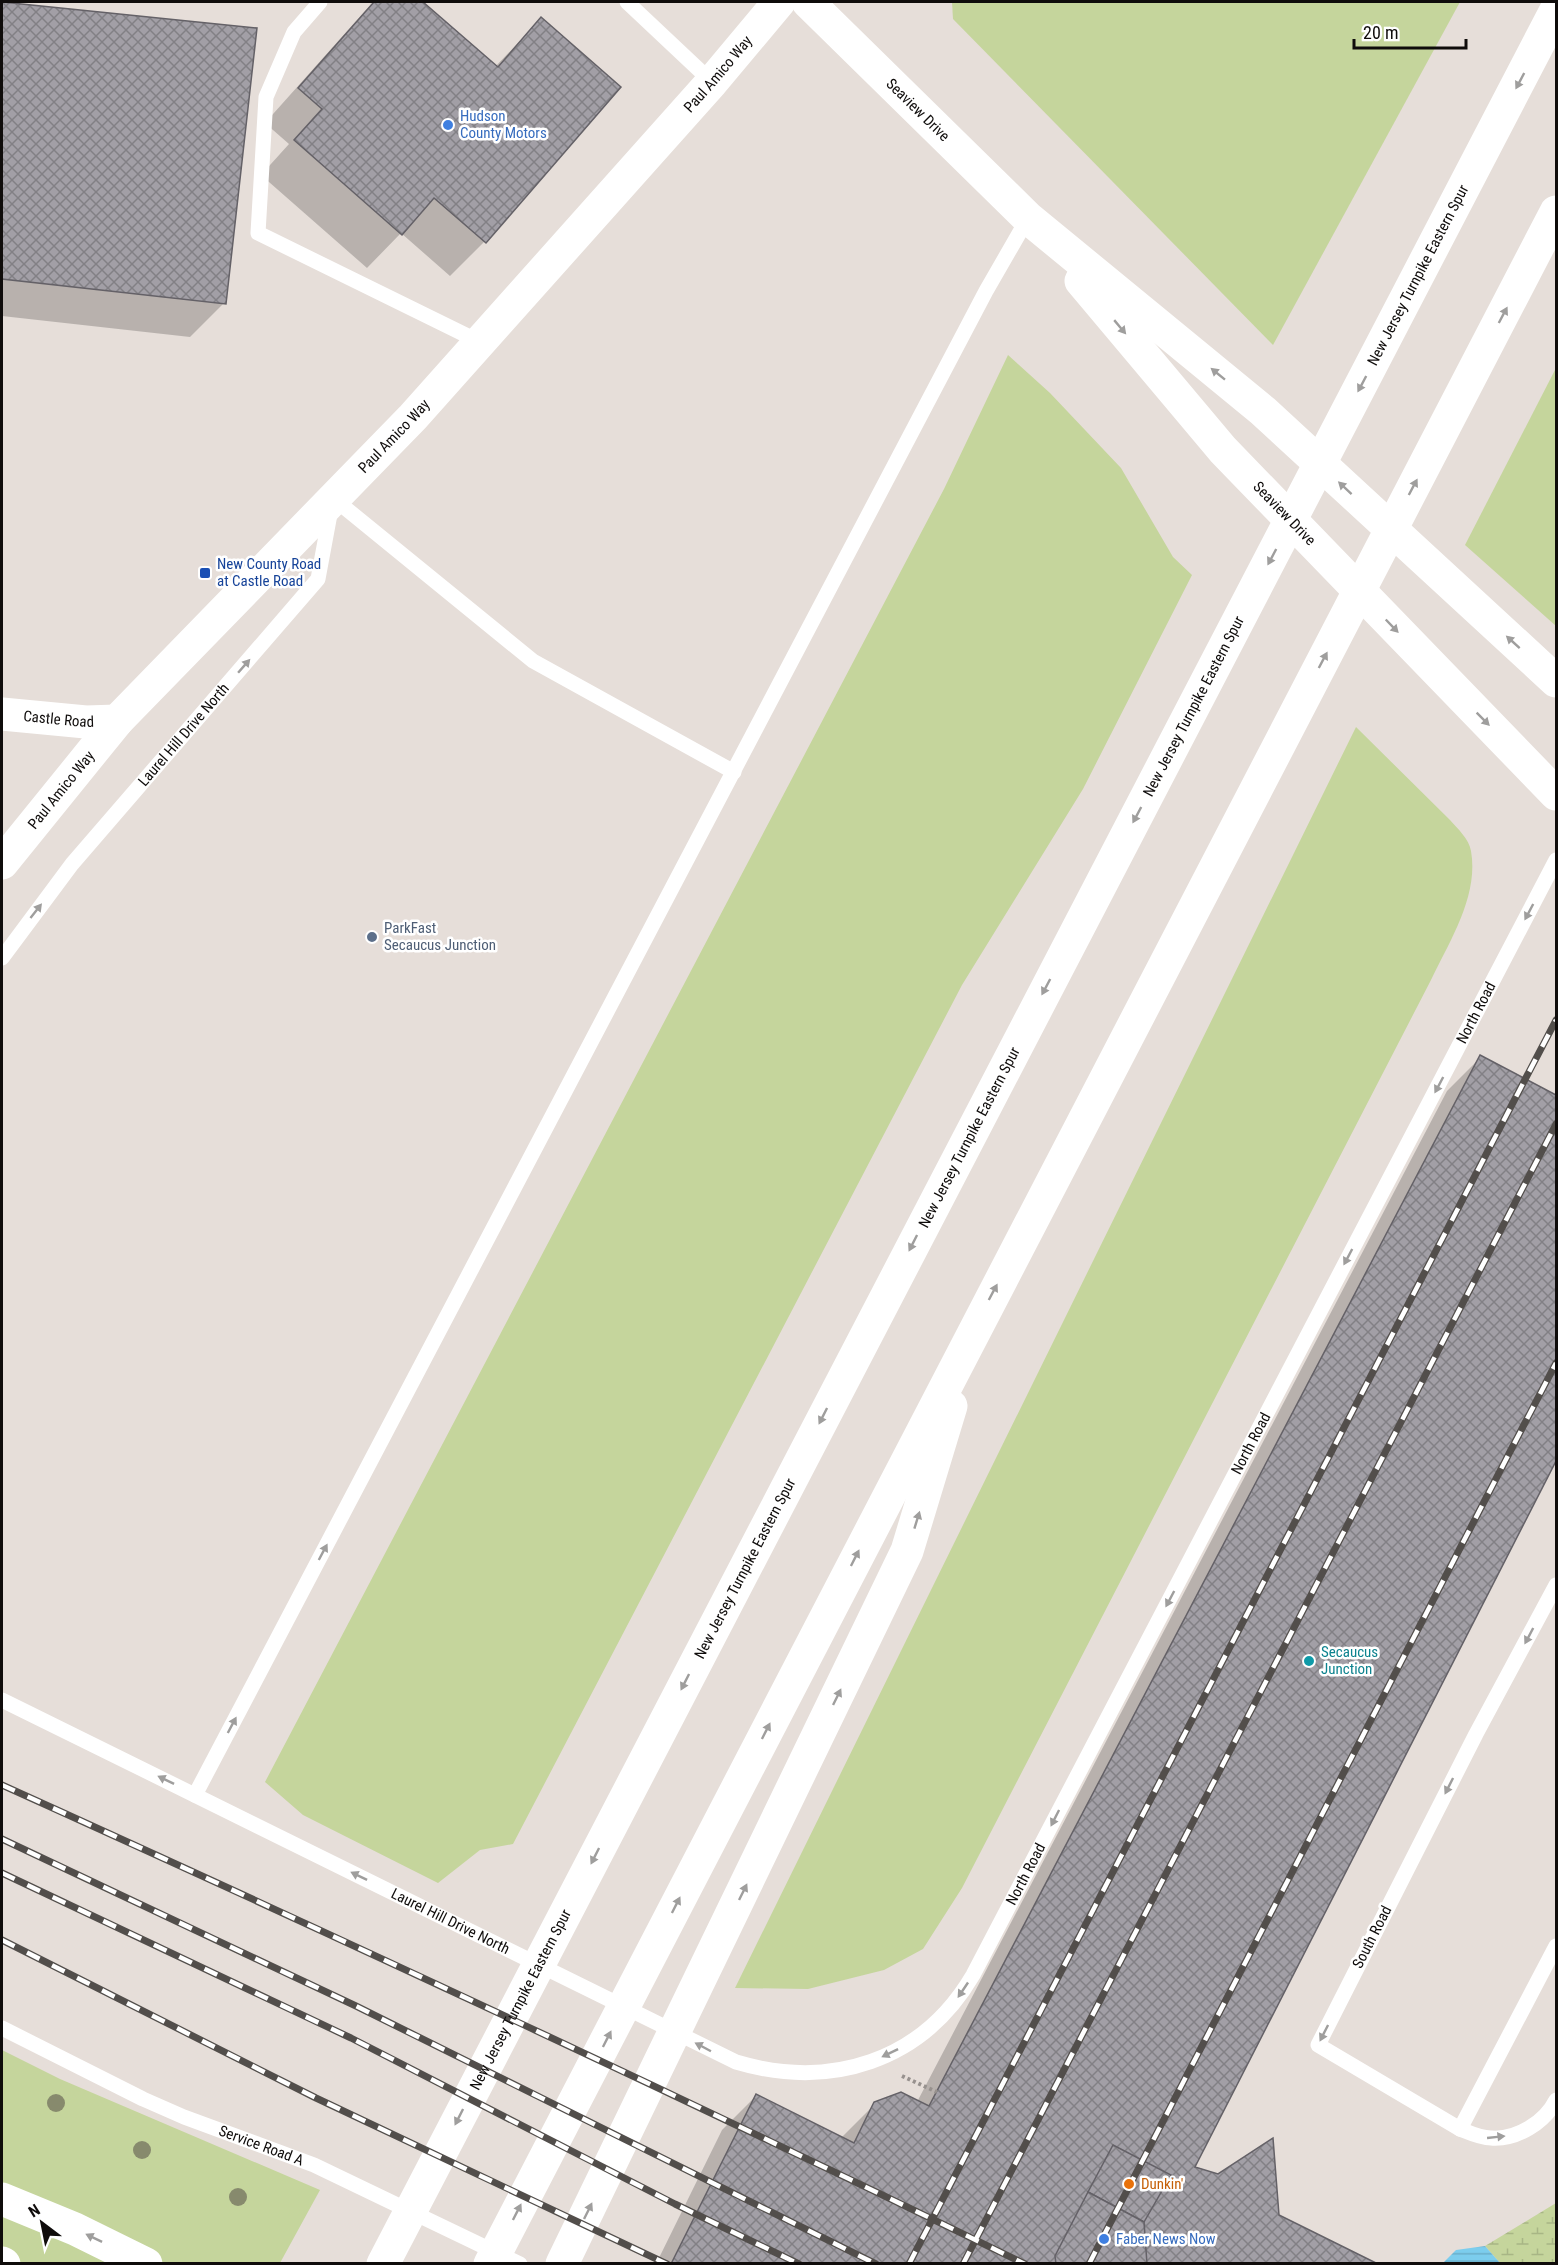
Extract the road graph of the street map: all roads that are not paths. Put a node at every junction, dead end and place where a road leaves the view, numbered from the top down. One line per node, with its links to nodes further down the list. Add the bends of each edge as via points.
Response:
1 (320, 2): 9 (lane, via 294,32 266,97 258,233)
2 (627, 2): 6 (lane)
3 (779, 2): 6 (main road, Paul Amico Way)
4 (808, 2): 8 (main road, Seaview Drive)
5 (1557, 10): 30 (main road, New Jersey Turnpike Eastern Spur, one-way to 30)
6 (712, 82): 9 (main road, Paul Amico Way)
7 (1557, 212): 19 (main road, one-way to 7)
8 (1028, 218): 11 (main road, Seaview Drive, one-way to 8, via 1263,411); 14 (lane); 15 (main road, Seaview Drive, one-way to 15, via 1223,450)
9 (480, 342): 10 (main road, Paul Amico Way)
10 (333, 498): 13 (main road, Paul Amico Way); 14 (lane, via 528,657); 18 (lane, Laurel Hill Drive North, one-way to 10, via 72,864 318,579)
11 (1557, 681)
12 (2, 714): 13 (main road, Castle Road)
13 (117, 721): 16 (main road, Paul Amico Way)
14 (734, 772): 22 (lane, one-way to 14)
15 (1557, 794)
16 (3, 854)
17 (1557, 860): 24 (lane, North Road, one-way to 24, via 973,1975)
18 (2, 958)
19 (974, 1329): 31 (main road, one-way to 19); 33 (main road, one-way to 19, via 907,1551)
20 (1557, 1585): 27 (lane, South Road, one-way to 27, via 1476,1734 1318,2045)
21 (2, 1700): 22 (lane, Laurel Hill Drive North, one-way to 21)
22 (195, 1795): 24 (lane, Laurel Hill Drive North, one-way to 22, via 890,2054 843,2070 794,2073 736,2062)
23 (1557, 1946): 27 (lane)
24 (938, 2020)
25 (2, 2028): 32 (lane, Service Road A, via 163,2108 314,2165)
26 (1557, 2100): 27 (lane, South Road, one-way to 26, via 1493,2139 1509,2135 1541,2121)
27 (1460, 2129)
28 (2, 2199): 29 (main road, one-way to 28)
29 (146, 2264)
30 (383, 2264)
31 (490, 2264)
32 (520, 2264)
33 (562, 2264)

